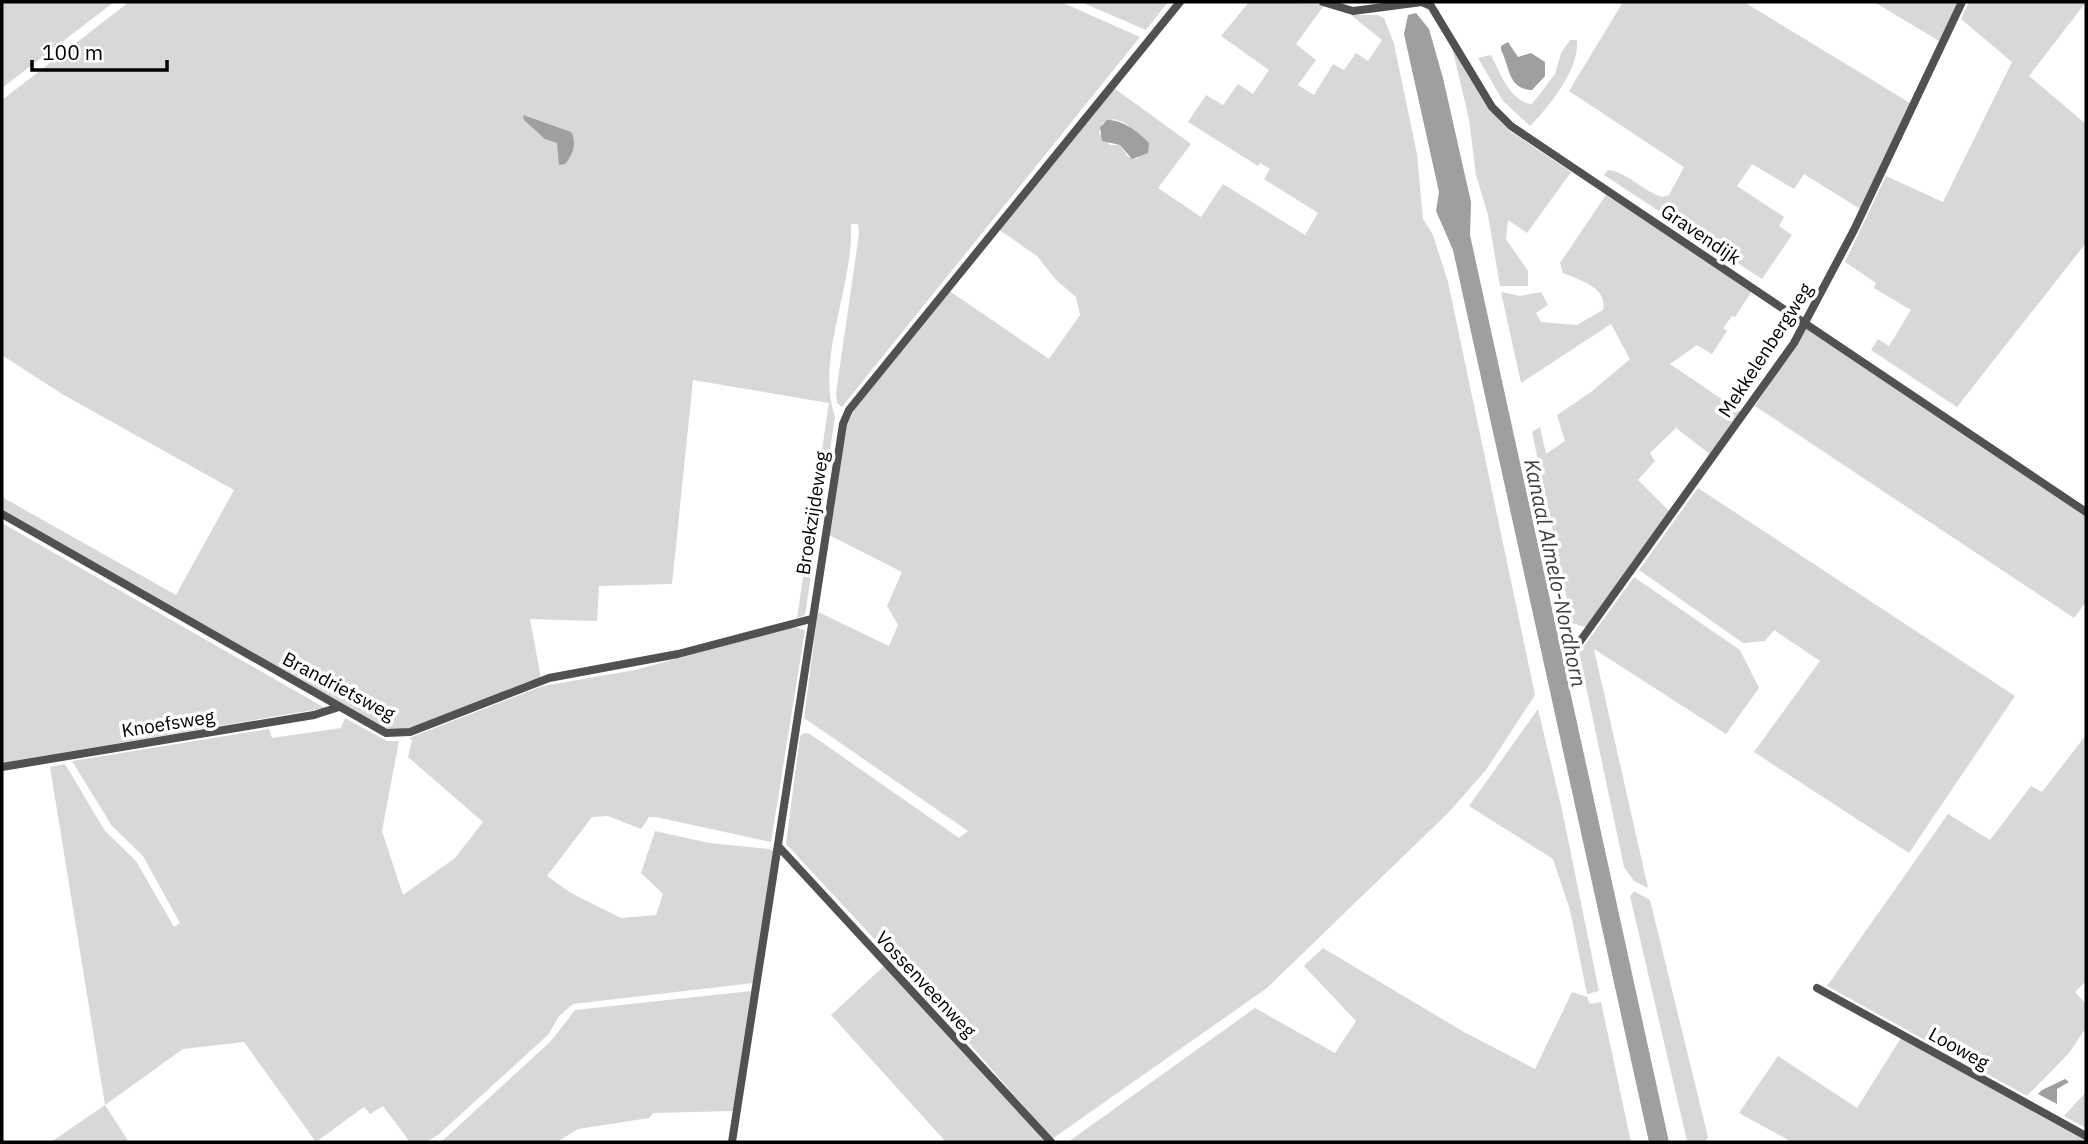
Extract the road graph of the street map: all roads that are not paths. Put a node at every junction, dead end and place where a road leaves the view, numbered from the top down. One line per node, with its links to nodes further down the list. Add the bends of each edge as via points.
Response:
1 (1180, 2): 7 (street, Broekzijdeweg, via 849,410)
2 (1323, 2): 4 (street, Gravendijk, via 1353,11 1422,2 1431,6 1501,118)
3 (1962, 2): 4 (street, Mekkelenbergweg)
4 (1805, 323): 5 (street, Gravendijk); 8 (street, Mekkelenbergweg)
5 (2086, 512)
6 (2, 514): 9 (street, Brandrietsweg)
7 (811, 619): 9 (street, Brandrietsweg, via 678,654 549,678 410,732 386,733); 11 (street, Broekzijdeweg)
8 (1571, 654)
9 (339, 707): 10 (street, Knoefsweg)
10 (2, 767)
11 (778, 846): 14 (street, Broekzijdeweg); 15 (street, Vossenveenweg)
12 (1817, 988): 13 (street, Looweg)
13 (2086, 1136)
14 (732, 1142)
15 (1051, 1142)

